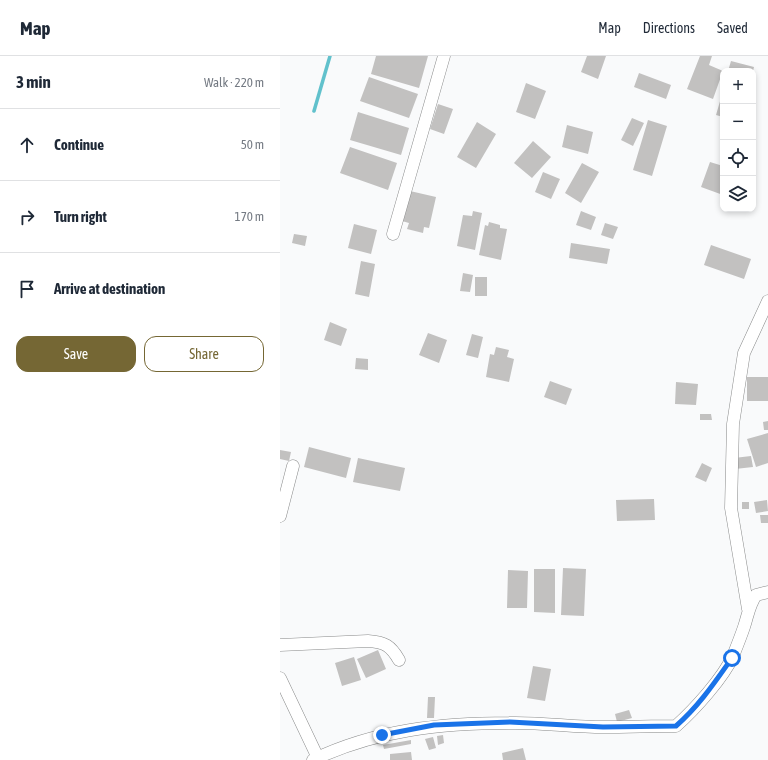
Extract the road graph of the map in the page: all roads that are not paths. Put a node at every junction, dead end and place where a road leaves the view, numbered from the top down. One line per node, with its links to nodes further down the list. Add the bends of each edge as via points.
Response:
1 (444, 56): 2 (street)
2 (393, 234)
3 (768, 301): 7 (street, via 744,353 733,424 731,508)
4 (293, 466): 5 (street)
5 (280, 516)
6 (768, 592): 7 (street, via 756,595)
7 (749, 609): 11 (street, via 732,658 708,693 676,726 603,727 510,722 434,725 382,735)
8 (280, 645): 9 (street, via 382,642 394,651)
9 (399, 660)
10 (280, 678): 11 (street)
11 (316, 759)

